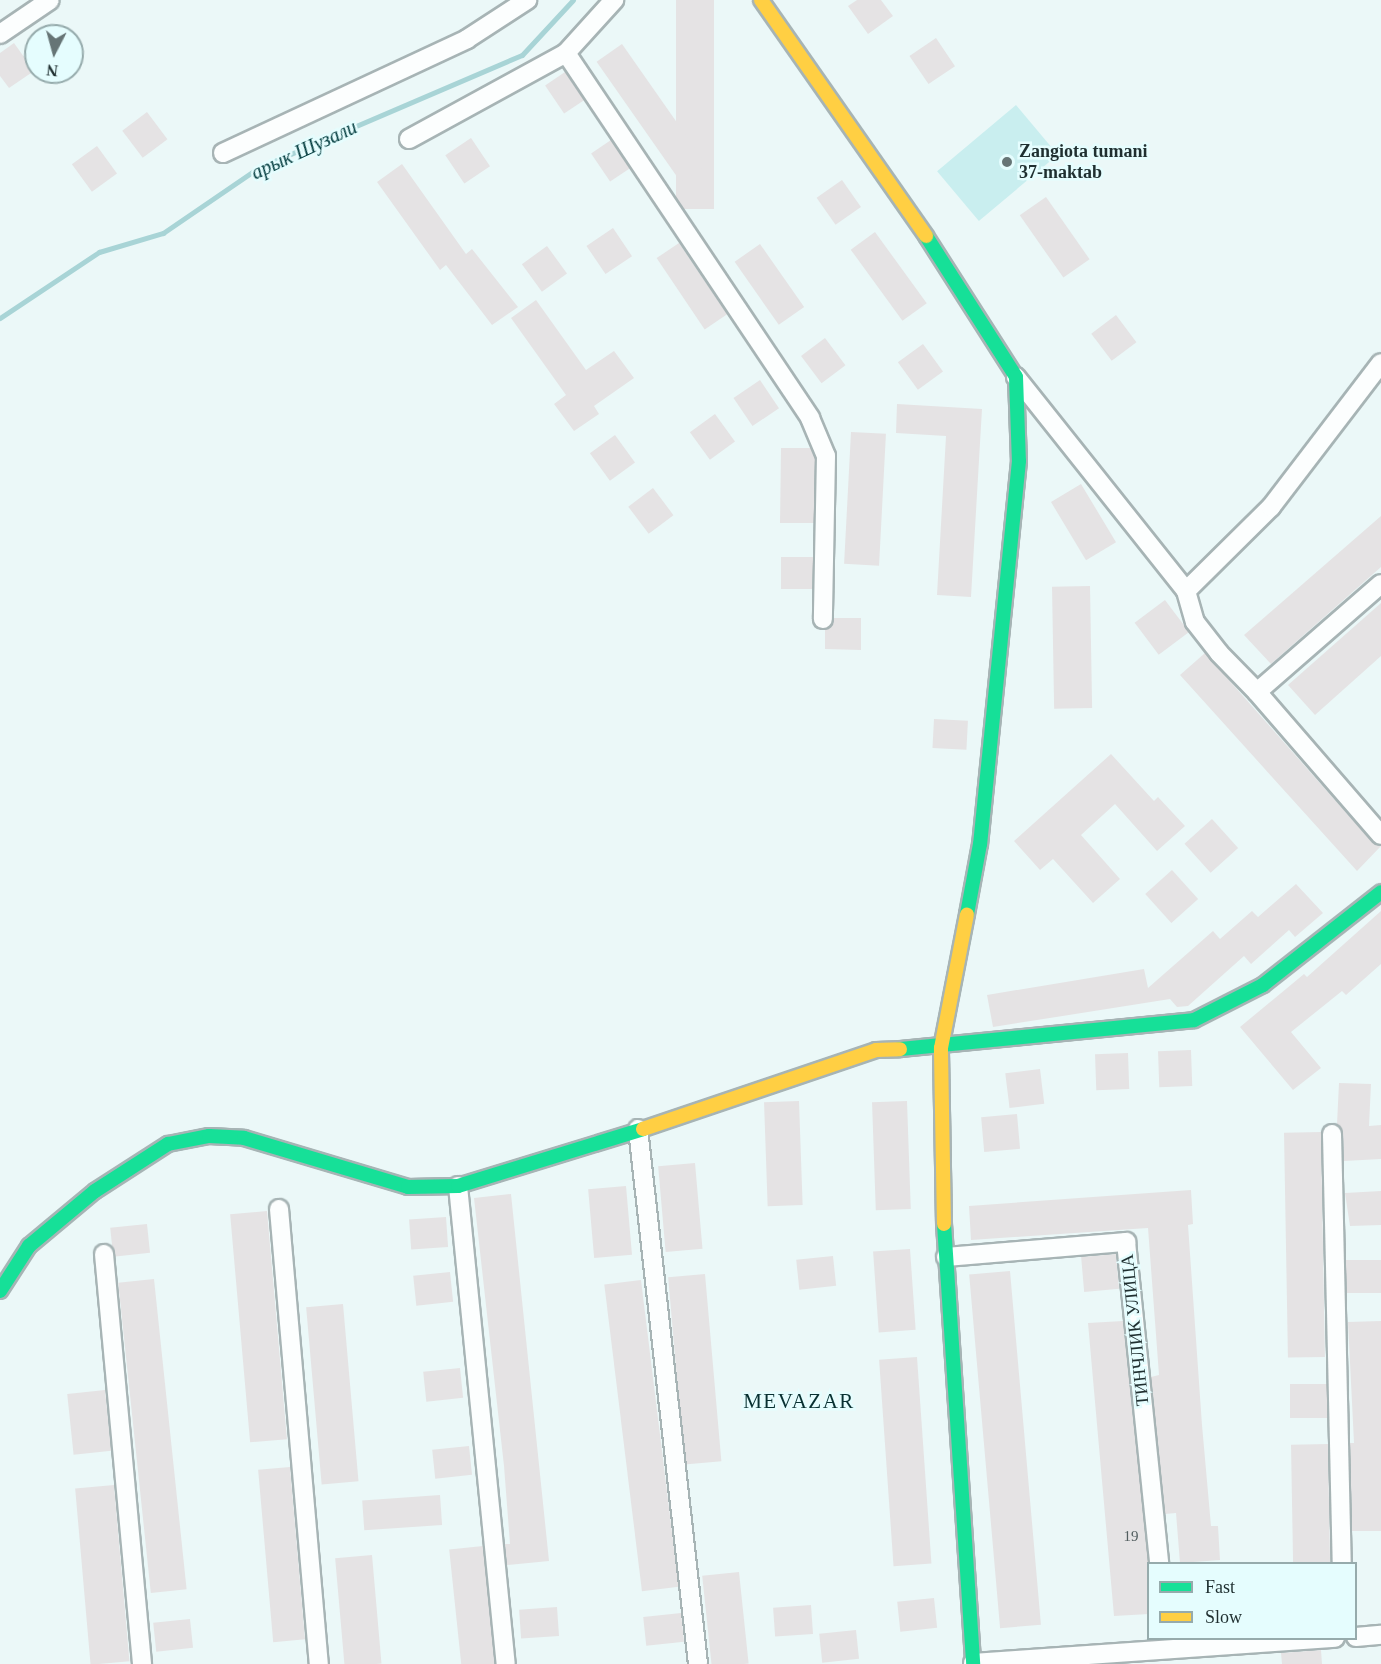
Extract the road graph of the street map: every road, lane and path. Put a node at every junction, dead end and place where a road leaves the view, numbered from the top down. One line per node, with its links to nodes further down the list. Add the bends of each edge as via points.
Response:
1 (50, 0): 5 (street)
2 (527, 0): 8 (street, via 467,39)
3 (614, 0): 6 (street)
4 (761, 0): 10 (main road, via 953,275)
5 (0, 34)
6 (566, 53): 7 (street); 13 (street, via 810,418 826,456)
7 (409, 139)
8 (223, 153)
9 (1381, 363): 12 (street, via 1271,507)
10 (1016, 377): 12 (street); 17 (main road, via 1019,461 981,844)
11 (1381, 584): 14 (street)
12 (1186, 591): 14 (street, via 1195,622)
13 (823, 619)
14 (1257, 692): 15 (street)
15 (1381, 835)
16 (1381, 892): 17 (main road, via 1263,985 1194,1020)
17 (941, 1048): 18 (main road, via 876,1050); 23 (main road)
18 (638, 1129): 20 (main road, via 538,1164); 34 (street)
19 (1332, 1134): 26 (street)
20 (458, 1186): 24 (main road, via 408,1187 244,1138 209,1136 168,1144 95,1191 29,1246); 33 (street)
21 (279, 1209): 32 (street)
22 (104, 1254): 31 (street)
23 (946, 1257): 25 (street, ТИНЧЛИК УЛИЦА, via 1126,1242); 35 (main road)
24 (0, 1291)
25 (1159, 1562)
26 (1342, 1562)
27 (1381, 1635): 28 (street)
28 (1357, 1637)
29 (1309, 1640): 30 (street)
30 (1167, 1651): 35 (street)
31 (142, 1664)
32 (320, 1664)
33 (506, 1664)
34 (698, 1664)
35 (973, 1664)

